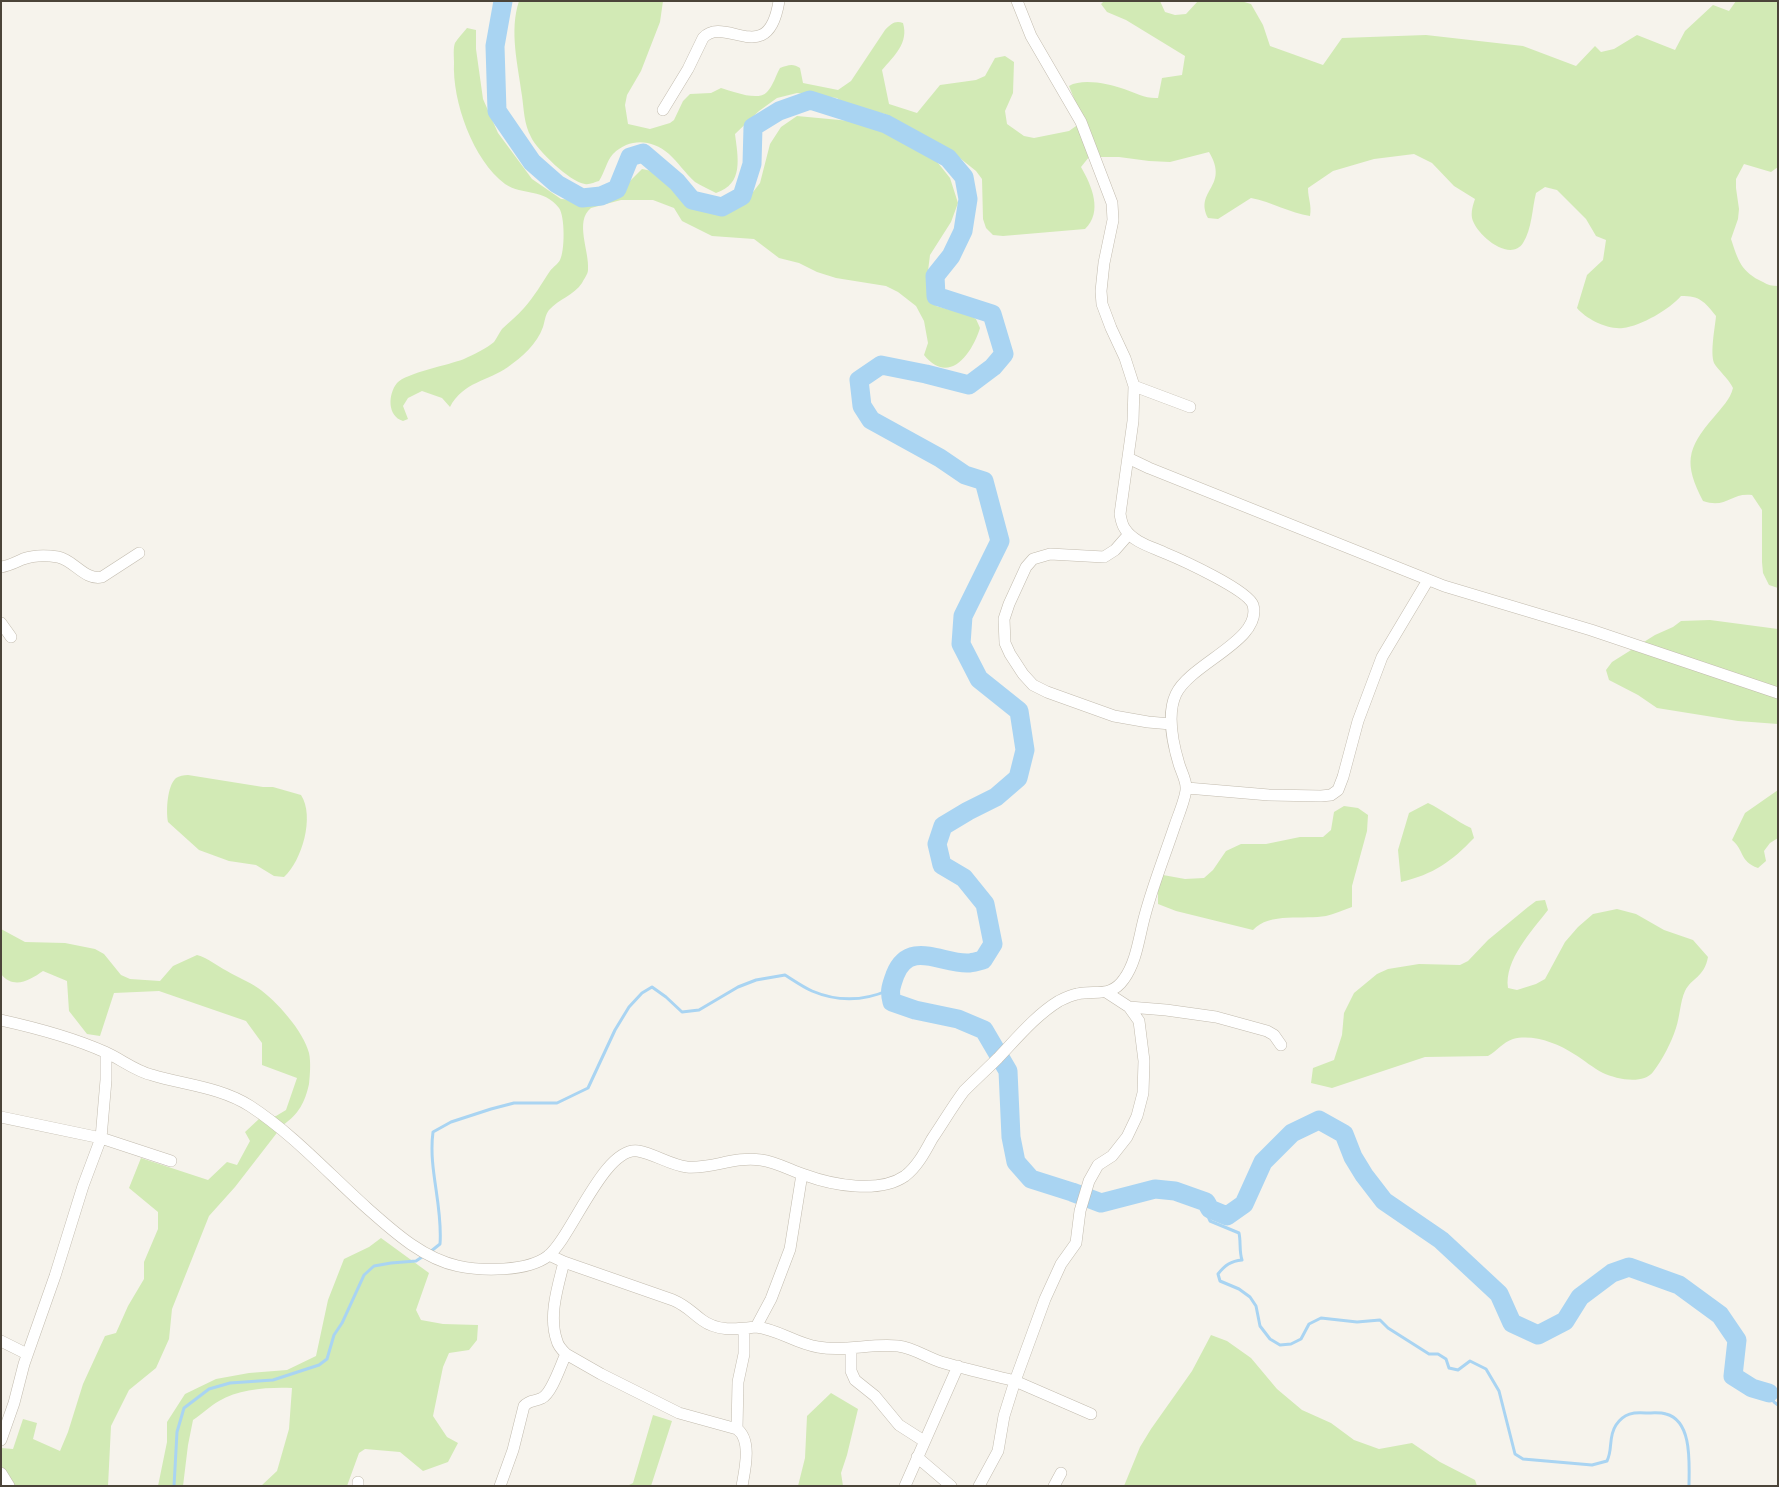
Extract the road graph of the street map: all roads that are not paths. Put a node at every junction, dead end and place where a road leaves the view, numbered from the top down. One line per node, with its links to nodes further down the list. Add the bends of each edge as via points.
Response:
1 (779, 1): 3 (street, via 774,24 760,36 719,31 710,32 702,38)
2 (1017, 1): 4 (street, via 1031,36 1081,122 1112,203 1113,220 1104,263 1102,304)
3 (663, 110)
4 (1134, 386): 5 (street); 6 (street)
5 (1190, 407)
6 (1128, 458): 7 (street, via 1120,514); 10 (street)
7 (1129, 534): 14 (street, via 1241,592 1253,606 1251,624 1246,633 1203,666 1176,694); 14 (street, via 1104,557 1050,554 1033,559 1009,604 1004,619 1005,643 1033,685 1114,716)
8 (139, 553): 9 (street, via 97,579 61,558 48,556 33,556)
9 (1, 566)
10 (1428, 580): 13 (street); 15 (street, via 1382,657 1358,721 1338,790 1332,795 1321,796)
11 (1, 624): 12 (street)
12 (11, 637)
13 (1778, 693)
14 (1171, 724): 15 (street)
15 (1187, 788): 16 (street, via 1129,971 1114,989)
16 (1106, 992): 17 (street); 24 (street, via 1069,996 1038,1017 956,1102 920,1159 905,1176 888,1184 855,1186)
17 (1129, 1007): 19 (street, via 1216,1017 1267,1031); 34 (street, via 1139,1021 1144,1061 1143,1093 1137,1116 1127,1138 1112,1156 1098,1165 1090,1181 1080,1211 1076,1243 1061,1264 1045,1299)
18 (1, 1020): 20 (street, via 58,1034)
19 (1282, 1045)
20 (106, 1053): 22 (street); 25 (street, via 150,1075 220,1092 248,1104 294,1140 394,1232 439,1259 457,1266 506,1268 524,1266)
21 (1, 1117): 22 (street)
22 (101, 1138): 23 (street); 31 (street)
23 (172, 1161)
24 (802, 1174): 25 (street, via 762,1160 744,1158 689,1167 630,1151 617,1158 601,1177); 27 (street, via 790,1250)
25 (549, 1255): 26 (street)
26 (564, 1262): 28 (street, via 673,1300 710,1325); 32 (street, via 556,1293 554,1334)
27 (756, 1327): 28 (street); 30 (street, via 809,1346)
28 (744, 1329): 36 (street)
29 (1, 1342): 31 (street)
30 (851, 1349): 33 (street, via 900,1346); 38 (street, via 851,1371 855,1380 875,1396 899,1425)
31 (27, 1354): 37 (street)
32 (566, 1354): 36 (street, via 679,1413); 43 (street, via 546,1395 524,1406)
33 (958, 1366): 34 (street); 38 (street)
34 (1015, 1381): 35 (street); 47 (street, via 998,1451)
35 (1091, 1414)
36 (737, 1429): 44 (street, via 742,1433 745,1445)
37 (1, 1440)
38 (924, 1441): 39 (street)
39 (917, 1457): 45 (street); 46 (street)
40 (1, 1473): 42 (street)
41 (1061, 1473): 48 (street)
42 (9, 1486)
43 (500, 1486)
44 (742, 1486)
45 (905, 1486)
46 (951, 1486)
47 (979, 1486)
48 (1054, 1486)

